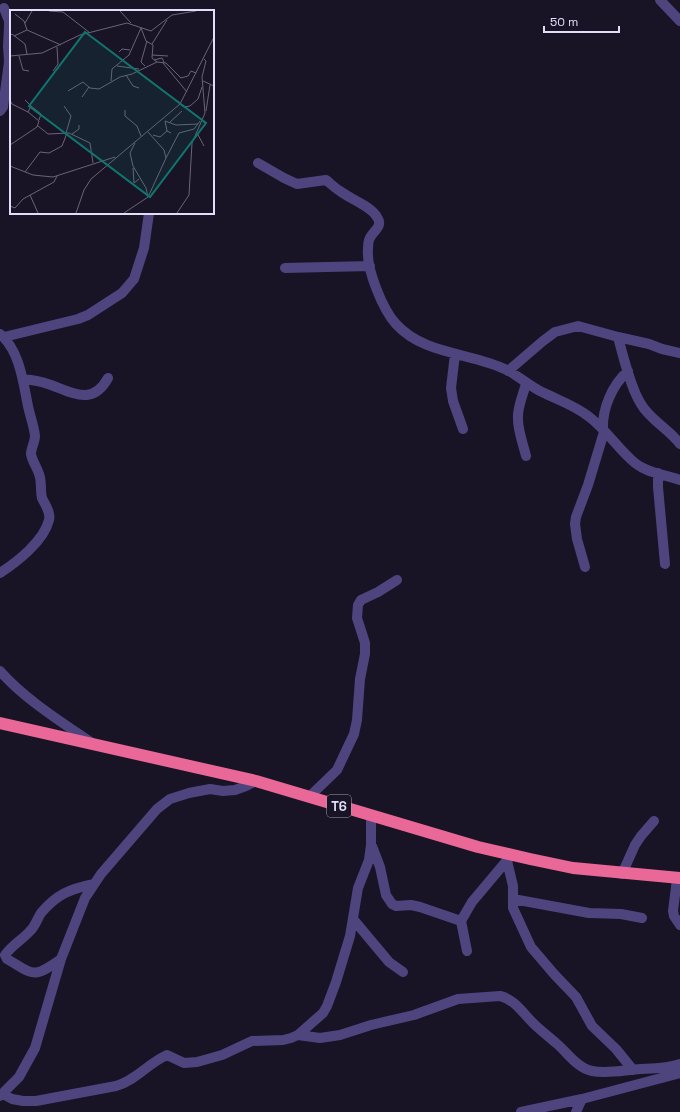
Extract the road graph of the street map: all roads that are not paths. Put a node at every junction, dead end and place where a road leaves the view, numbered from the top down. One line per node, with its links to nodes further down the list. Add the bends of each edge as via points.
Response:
1 (660, 0): 3 (street)
2 (2, 7): 4 (street, via 9,21 9,62 3,107)
3 (680, 21)
4 (0, 111)
5 (258, 163): 7 (street, via 297,184 326,180 374,212 380,224 369,239)
6 (148, 214): 10 (street, via 144,248 134,279 122,293 83,317)
7 (370, 266): 8 (street); 12 (street, via 380,298 396,324 420,342)
8 (285, 268)
9 (618, 337): 11 (street); 13 (street, via 578,326 555,332); 14 (street)
10 (3, 340): 16 (street, via 13,352)
11 (680, 353)
12 (455, 354): 13 (street); 18 (street, via 451,388)
13 (508, 371): 17 (street)
14 (628, 371): 19 (street, via 620,378 607,404 602,418); 20 (street, via 640,404 672,433)
15 (108, 378): 16 (street, via 103,388 92,395 73,394 47,383)
16 (23, 379): 26 (street, via 35,436 31,454 40,475 42,497 50,518 45,531 32,547)
17 (526, 382): 19 (street, via 588,416); 21 (street, via 518,410 519,430)
18 (463, 429)
19 (604, 431): 22 (street, via 636,464); 25 (street, via 574,524)
20 (680, 444)
21 (526, 456)
22 (658, 473): 23 (street); 24 (street)
23 (680, 480)
24 (665, 564)
25 (585, 567)
26 (0, 573)
27 (397, 580): 32 (street, via 361,600 358,606 357,618 365,643 365,654 354,734 337,770)
28 (0, 672): 30 (street, via 32,700)
29 (0, 723): 30 (highway, T6)
30 (93, 744): 31 (highway, T6)
31 (256, 781): 32 (highway, T6); 39 (street, via 234,790 210,790 170,799 157,808)
32 (309, 797): 33 (highway, T6)
33 (371, 815): 35 (street); 36 (highway, T6)
34 (654, 821): 37 (street, via 641,836)
35 (372, 845): 42 (street, via 358,888); 43 (street, via 386,895 392,904 420,907)
36 (509, 858): 37 (highway, T6); 40 (street); 43 (street, via 472,902)
37 (622, 874): 38 (highway, T6)
38 (679, 878): 44 (street, via 673,911)
39 (94, 884): 46 (street, via 85,898); 46 (street, via 75,888 55,898 31,930 5,955 6,959 36,974)
40 (513, 899): 41 (street, via 589,913 621,914); 50 (street, via 513,908 531,947 576,997 592,1026)
41 (642, 918)
42 (354, 919): 47 (street, via 389,962); 48 (street, via 327,1006 318,1018)
43 (461, 921): 45 (street)
44 (680, 925)
45 (467, 951)
46 (61, 959): 52 (street, via 35,1048 19,1077)
47 (403, 972)
48 (298, 1035): 50 (street, via 311,1038 333,1036 414,1015 458,999 500,996 507,997 581,1066 593,1071); 52 (street, via 283,1040 252,1042 197,1062 184,1063 167,1055 127,1082 116,1086 36,1101 23,1101)
49 (680, 1064): 50 (street, via 667,1069)
50 (633, 1070)
51 (680, 1073): 53 (street)
52 (1, 1095)
53 (582, 1099): 54 (street); 55 (street)
54 (521, 1112)
55 (576, 1112)

